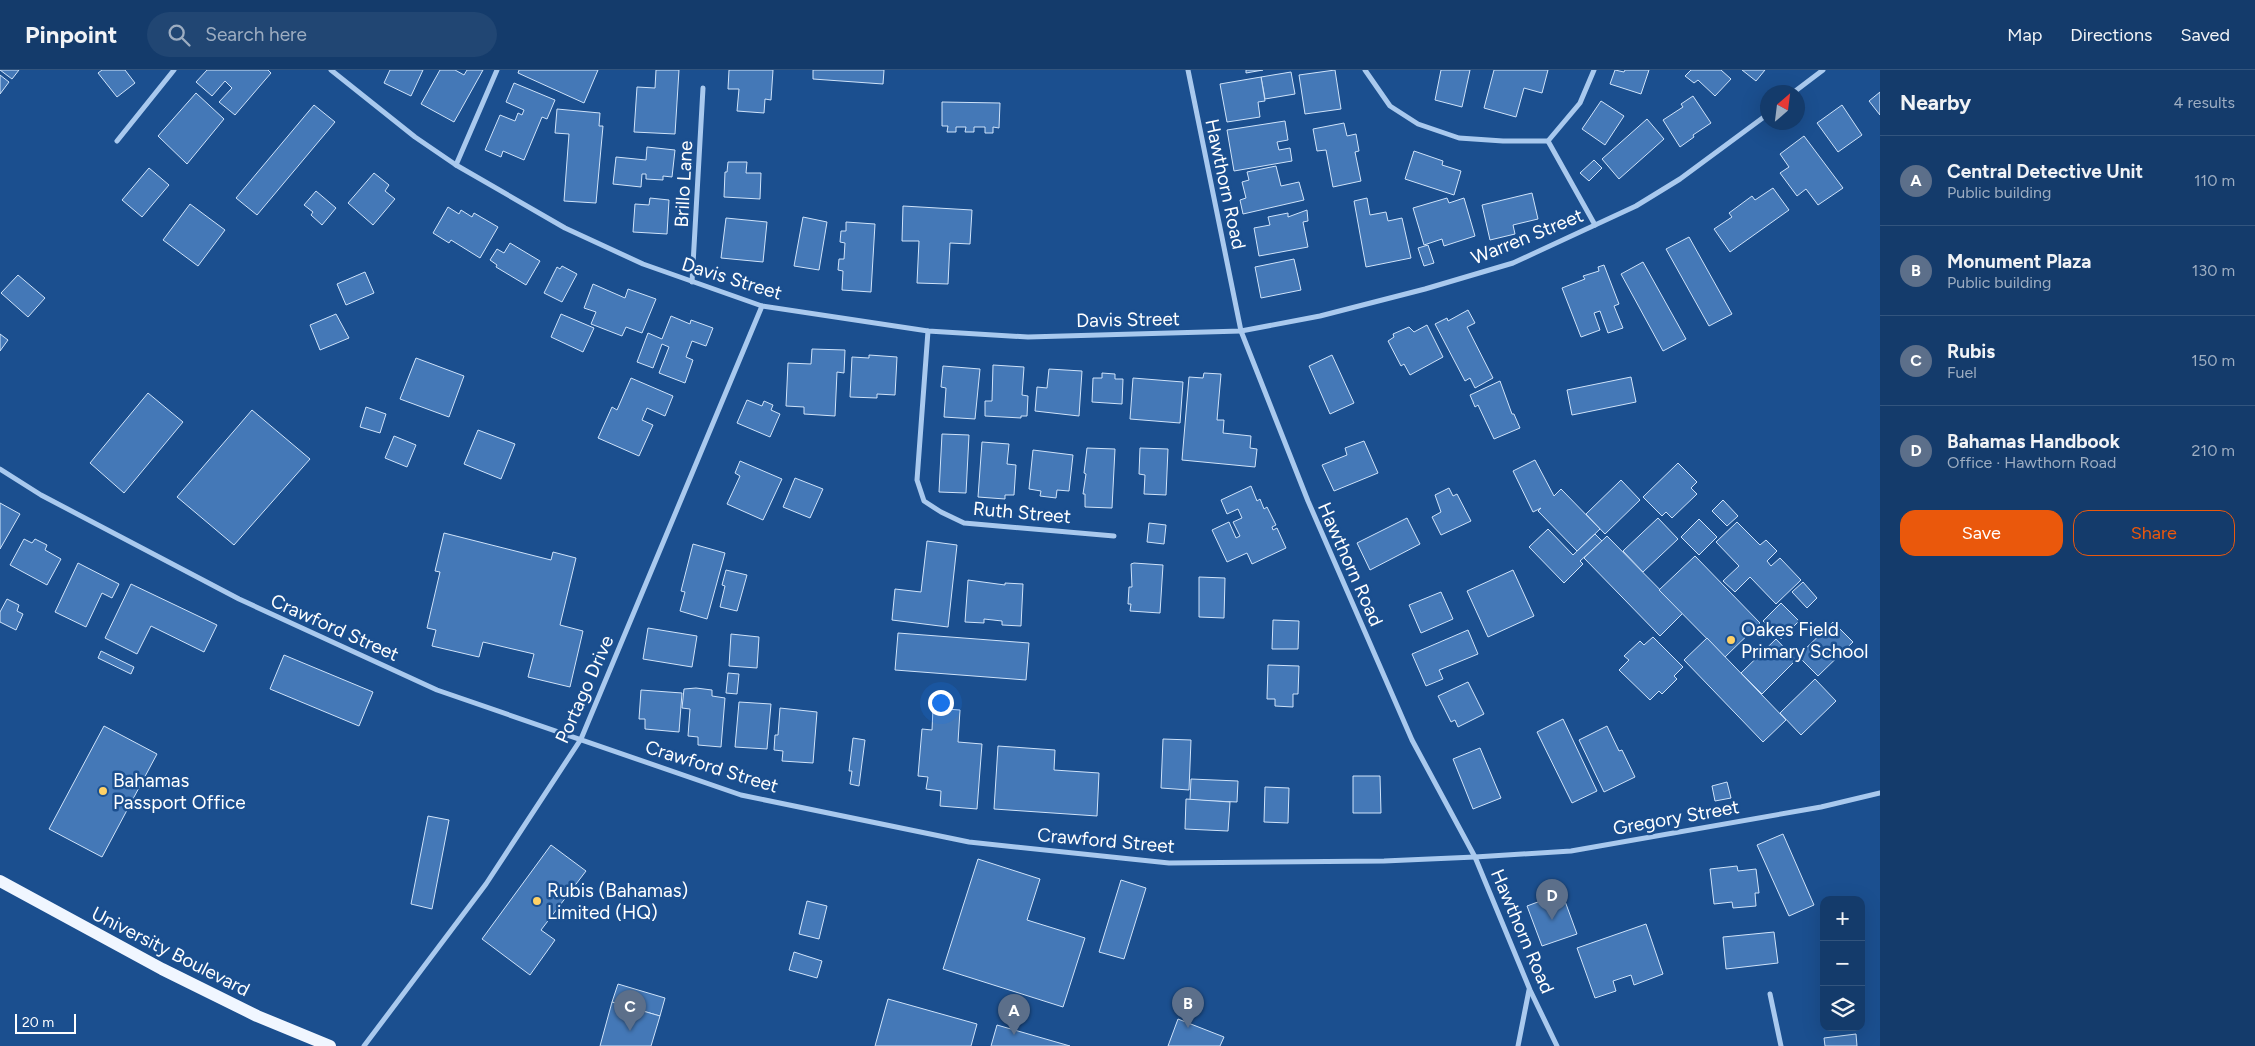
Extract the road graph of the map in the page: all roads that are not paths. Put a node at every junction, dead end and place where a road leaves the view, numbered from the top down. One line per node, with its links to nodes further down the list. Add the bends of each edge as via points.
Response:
1 (174, 70): 11 (street)
2 (332, 70): 13 (street, Davis Street, via 415,137)
3 (497, 70): 13 (street)
4 (1188, 70): 18 (street, Hawthorn Road)
5 (1365, 70): 12 (street, via 1390,106 1418,124 1459,138)
6 (1594, 70): 12 (street, via 1580,103)
7 (1823, 70): 8 (street)
8 (1803, 85)
9 (703, 88): 15 (street, Brillo Lane)
10 (1760, 120): 14 (street, Warren Street, via 1680,179 1636,206)
11 (118, 141)
12 (1548, 141): 14 (street)
13 (456, 165): 15 (street, Davis Street, via 565,228 643,264)
14 (1595, 225): 18 (street, Warren Street, via 1513,263 1320,316)
15 (692, 282): 16 (street, Davis Street)
16 (762, 306): 17 (street, Davis Street); 21 (street, Portago Drive)
17 (928, 331): 18 (street, Davis Street, via 1028,337); 20 (street, Ruth Street, via 917,480 924,501 964,522)
18 (1242, 331): 23 (street, Hawthorn Road, via 1308,502 1412,740)
19 (0, 469): 21 (street, Crawford Street, via 40,494 239,600 437,690)
20 (1114, 536)
21 (581, 739): 23 (street, Crawford Street, via 741,795 969,842 1169,862 1384,861); 28 (street, Portago Drive, via 486,884)
22 (1880, 793): 23 (street, Gregory Street, via 1821,807 1570,851)
23 (1475, 857): 25 (street, Hawthorn Road)
24 (0, 881): 27 (main road, University Boulevard, via 162,969 257,1016)
25 (1530, 990): 29 (street); 30 (street, Hawthorn Road)
26 (1770, 994): 31 (street)
27 (330, 1046)
28 (364, 1046)
29 (1518, 1046)
30 (1557, 1046)
31 (1781, 1046)

